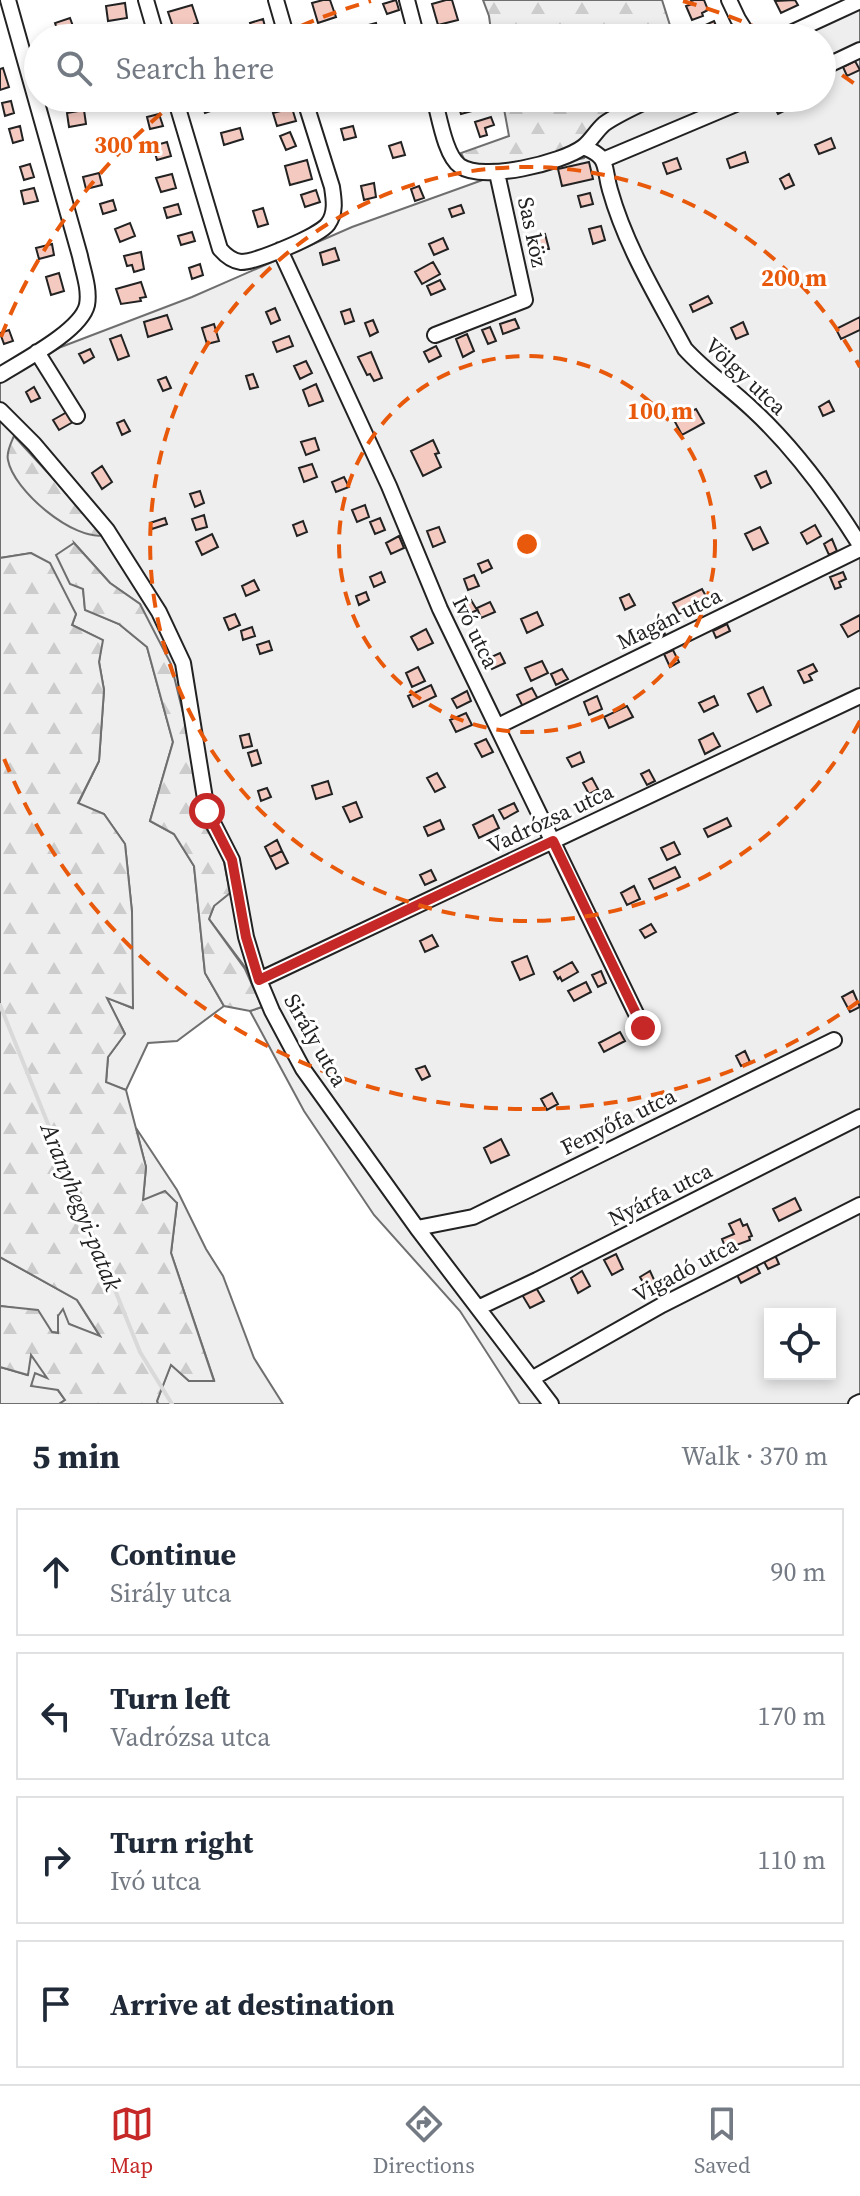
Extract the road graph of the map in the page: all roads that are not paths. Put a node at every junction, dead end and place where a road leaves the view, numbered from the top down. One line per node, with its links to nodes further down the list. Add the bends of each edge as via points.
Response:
1 (8, 0): 13 (street)
2 (146, 0): 7 (street)
3 (276, 0): 8 (street)
4 (407, 0): 9 (street)
5 (729, 0): 10 (street)
6 (860, 1): 11 (street)
7 (153, 24)
8 (283, 24)
9 (413, 24)
10 (741, 24)
11 (810, 24)
12 (860, 50): 14 (street)
13 (24, 57)
14 (836, 61)
15 (40, 112): 26 (street, via 87,301 82,316)
16 (179, 112): 24 (street, via 220,249 243,262)
17 (308, 112): 24 (street, via 332,187 334,212 325,228)
18 (438, 112): 23 (street, via 447,146 460,166)
19 (627, 112): 21 (street, via 604,124)
20 (717, 112): 22 (street)
21 (583, 147): 22 (street); 23 (street)
22 (603, 160): 30 (street, Völgy utca, via 628,241 685,349 782,442 833,502)
23 (497, 173): 25 (street, Sas köz, via 525,300)
24 (280, 250): 32 (street, Ivó utca, via 440,609)
25 (435, 335)
26 (37, 352): 27 (street); 29 (street)
27 (0, 375)
28 (0, 410): 34 (street, Sirály utca, via 107,530 159,612 183,663 207,811 232,860)
29 (77, 416)
30 (860, 547): 32 (street, Magán utca)
31 (860, 696): 33 (street, Vadrózsa utca)
32 (498, 726): 33 (street, Ivó utca)
33 (553, 841): 34 (street, Vadrózsa utca); 35 (street, Ivó utca)
34 (259, 980): 39 (street, Sirály utca, via 303,1069)
35 (643, 1028)
36 (834, 1040): 39 (street, Fenyőfa utca, via 473,1217)
37 (860, 1117): 40 (street, Nyárfa utca)
38 (860, 1205): 41 (street, Vigadó utca)
39 (417, 1228): 40 (street, Sirály utca)
40 (478, 1308): 41 (street, Sirály utca)
41 (533, 1378): 42 (street, Sirály utca)
42 (551, 1404)

